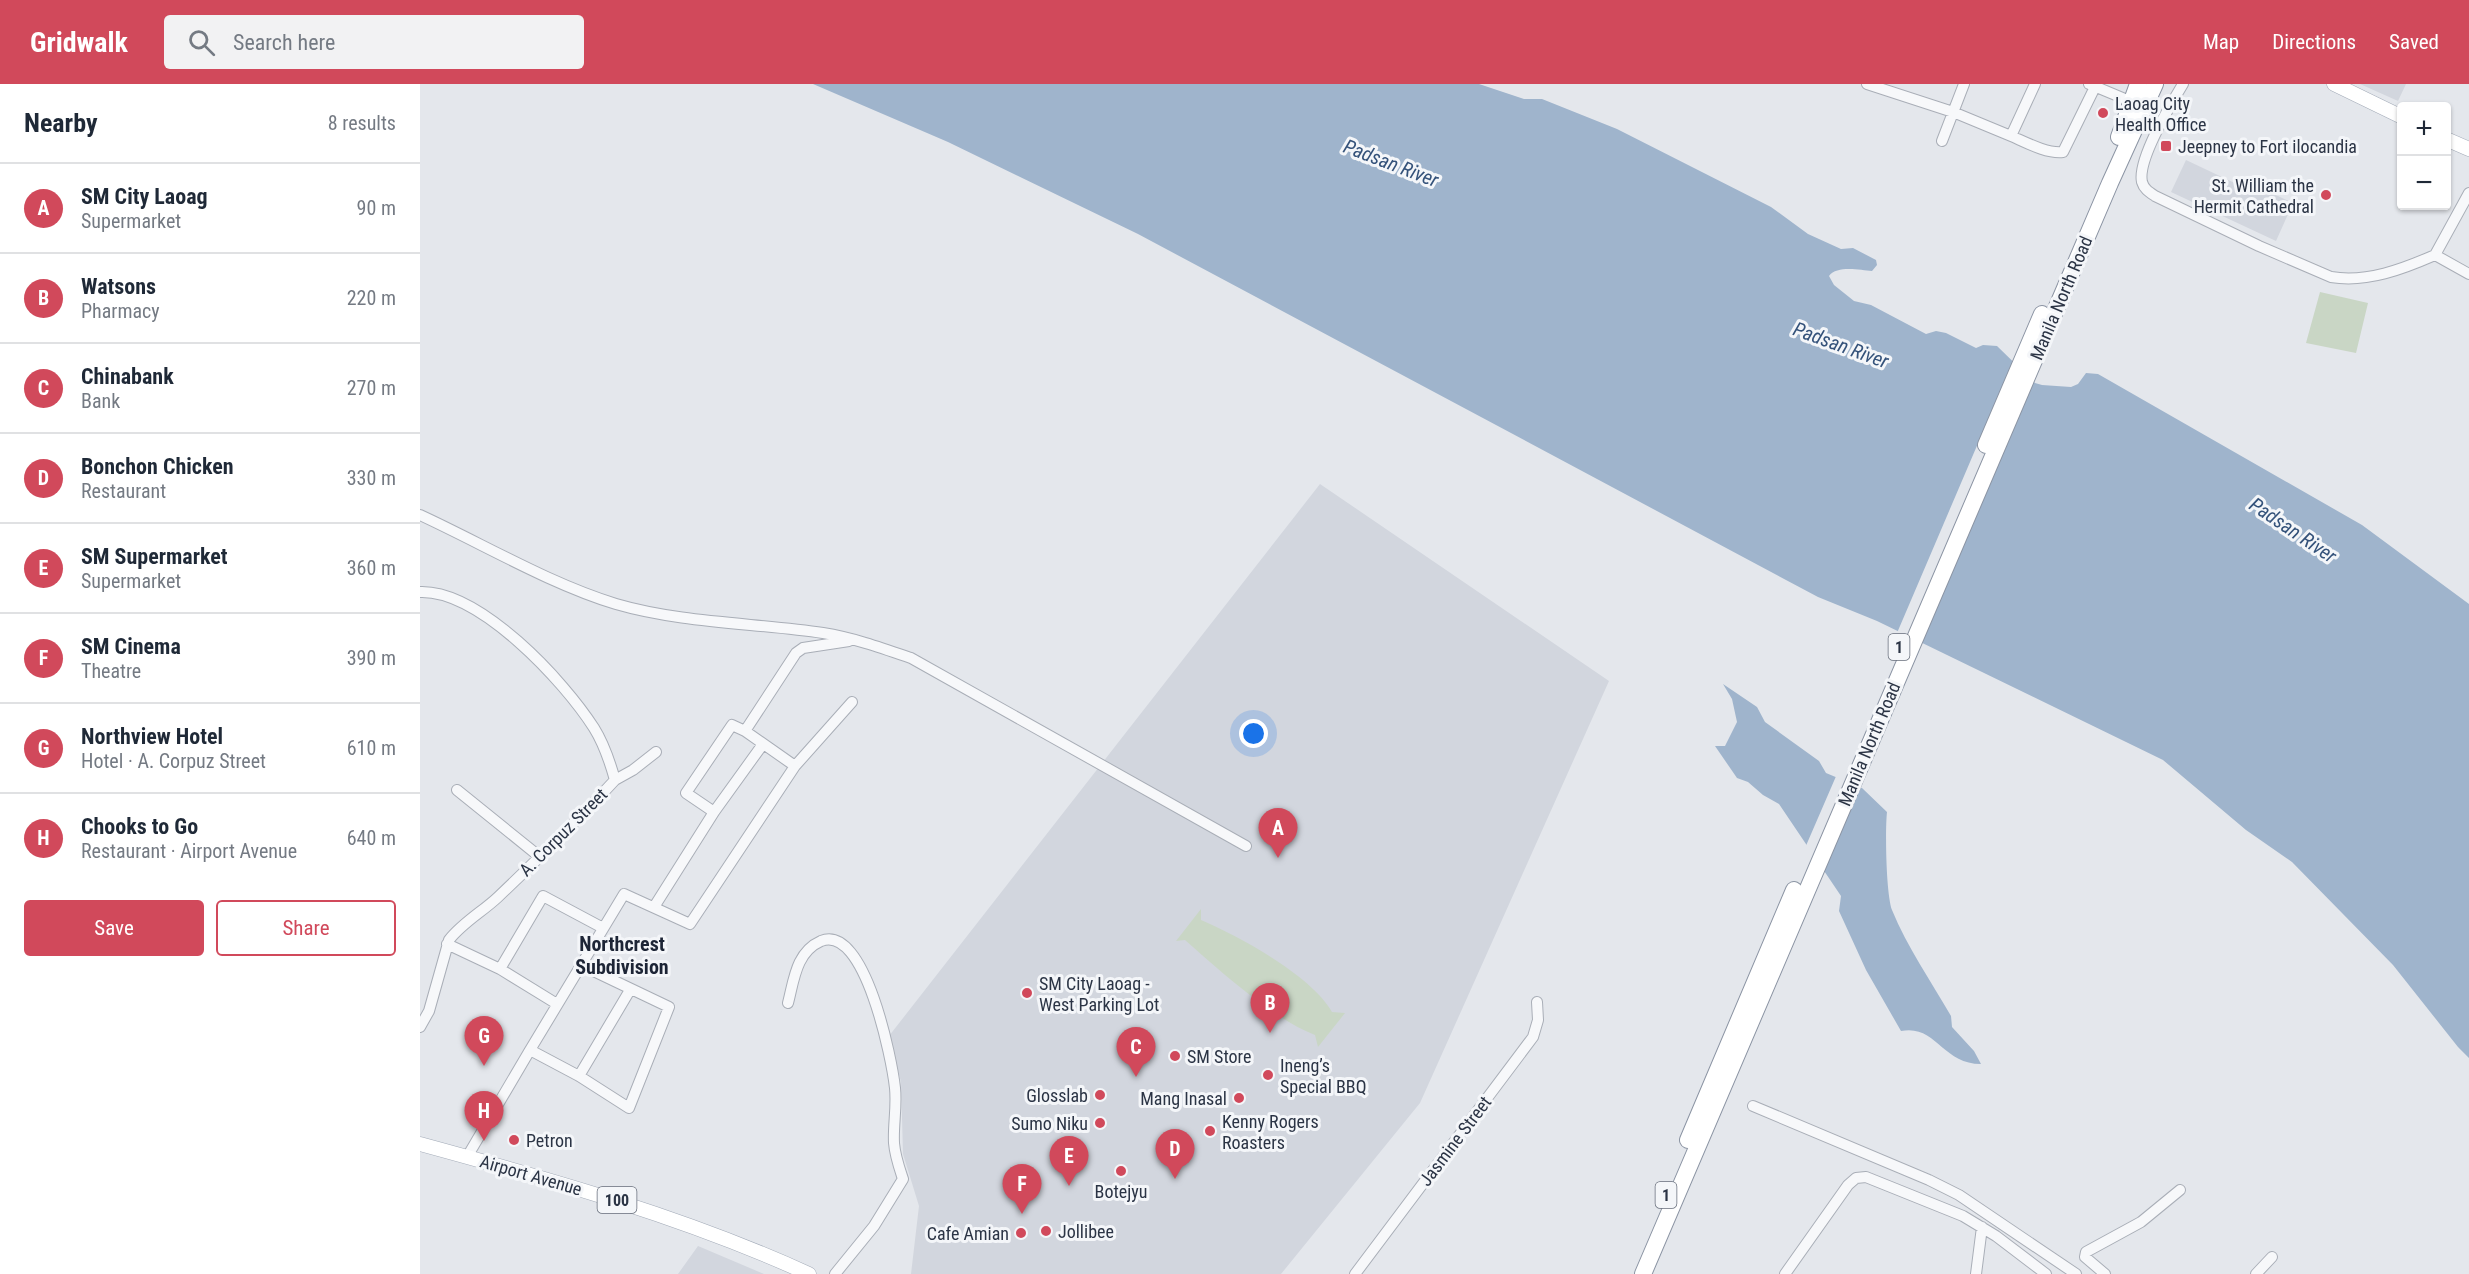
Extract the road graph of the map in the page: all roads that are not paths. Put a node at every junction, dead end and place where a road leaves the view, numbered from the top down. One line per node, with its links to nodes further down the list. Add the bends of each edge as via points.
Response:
1 (1867, 84): 9 (street)
2 (1964, 84): 12 (street)
3 (2035, 84): 15 (street)
4 (2139, 84): 19 (highway, Manila North Road / 1)
5 (2156, 84): 19 (highway, Manila North Road / 1)
6 (2183, 84): 14 (street)
7 (2334, 84): 13 (main road)
8 (2092, 85): 10 (street); 15 (street, via 2063,152)
9 (1901, 88): 12 (street)
10 (2125, 99)
11 (2146, 108): 14 (street)
12 (1953, 112): 15 (street); 16 (street)
13 (2397, 115)
14 (2164, 116): 21 (street, via 2142,170 2144,187 2154,196 2331,277 2374,276)
15 (2011, 136)
16 (1942, 141)
17 (2451, 141): 18 (main road)
18 (2469, 149)
19 (2105, 181): 50 (highway, Manila North Road / 1)
20 (2469, 193): 21 (street)
21 (2435, 255): 22 (street)
22 (2469, 274)
23 (420, 515): 25 (street, via 571,587 616,604)
24 (420, 592): 31 (street, A. Corpuz Street, via 456,599 500,627 538,660 595,729)
25 (859, 640): 27 (street, via 803,648 796,653); 34 (street, via 911,658)
26 (852, 702): 30 (street)
27 (745, 731): 28 (street); 33 (street, via 732,725 686,793)
28 (763, 744): 30 (street); 33 (street)
29 (656, 752): 31 (street)
30 (795, 766): 36 (street, via 690,924)
31 (615, 780): 35 (street, A. Corpuz Street)
32 (457, 790): 35 (street)
33 (714, 812): 36 (street)
34 (1246, 846)
35 (540, 857): 38 (street, A. Corpuz Street, via 456,931)
36 (654, 906): 37 (street, via 624,894)
37 (603, 928): 39 (street); 40 (street, via 543,896)
38 (447, 944): 40 (street); 45 (street, A. Corpuz Street)
39 (581, 966): 41 (street); 44 (street)
40 (500, 969): 44 (street)
41 (630, 990): 48 (street); 48 (street, via 669,1006 629,1108)
42 (1537, 1002): 58 (street, Jasmine Street, via 1538,1020 1533,1037)
43 (788, 1003): 57 (street, via 798,965 807,950 828,940 847,948 874,995 895,1087 894,1144 903,1179 874,1227)
44 (557, 1004): 47 (street)
45 (424, 1009): 46 (street, A. Corpuz Street)
46 (420, 1027)
47 (530, 1050): 48 (street); 52 (street)
48 (579, 1076)
49 (1753, 1106): 64 (street, via 1929,1179)
50 (1704, 1118): 59 (highway, Manila North Road / 1); 60 (highway, Manila North Road / 1)
51 (420, 1144): 52 (main road, Airport Avenue / 100)
52 (467, 1157): 56 (main road, Airport Avenue / 100, via 631,1204)
53 (2180, 1190): 65 (street, via 2141,1222 2086,1252 2088,1262)
54 (1982, 1227): 61 (street, via 1866,1177 1856,1178); 62 (street); 63 (street)
55 (2272, 1257): 66 (street)
56 (808, 1274)
57 (835, 1274)
58 (1354, 1274)
59 (1634, 1274)
60 (1643, 1274)
61 (1785, 1274)
62 (1976, 1274)
63 (2046, 1274)
64 (2076, 1274)
65 (2105, 1274)
66 (2256, 1274)

